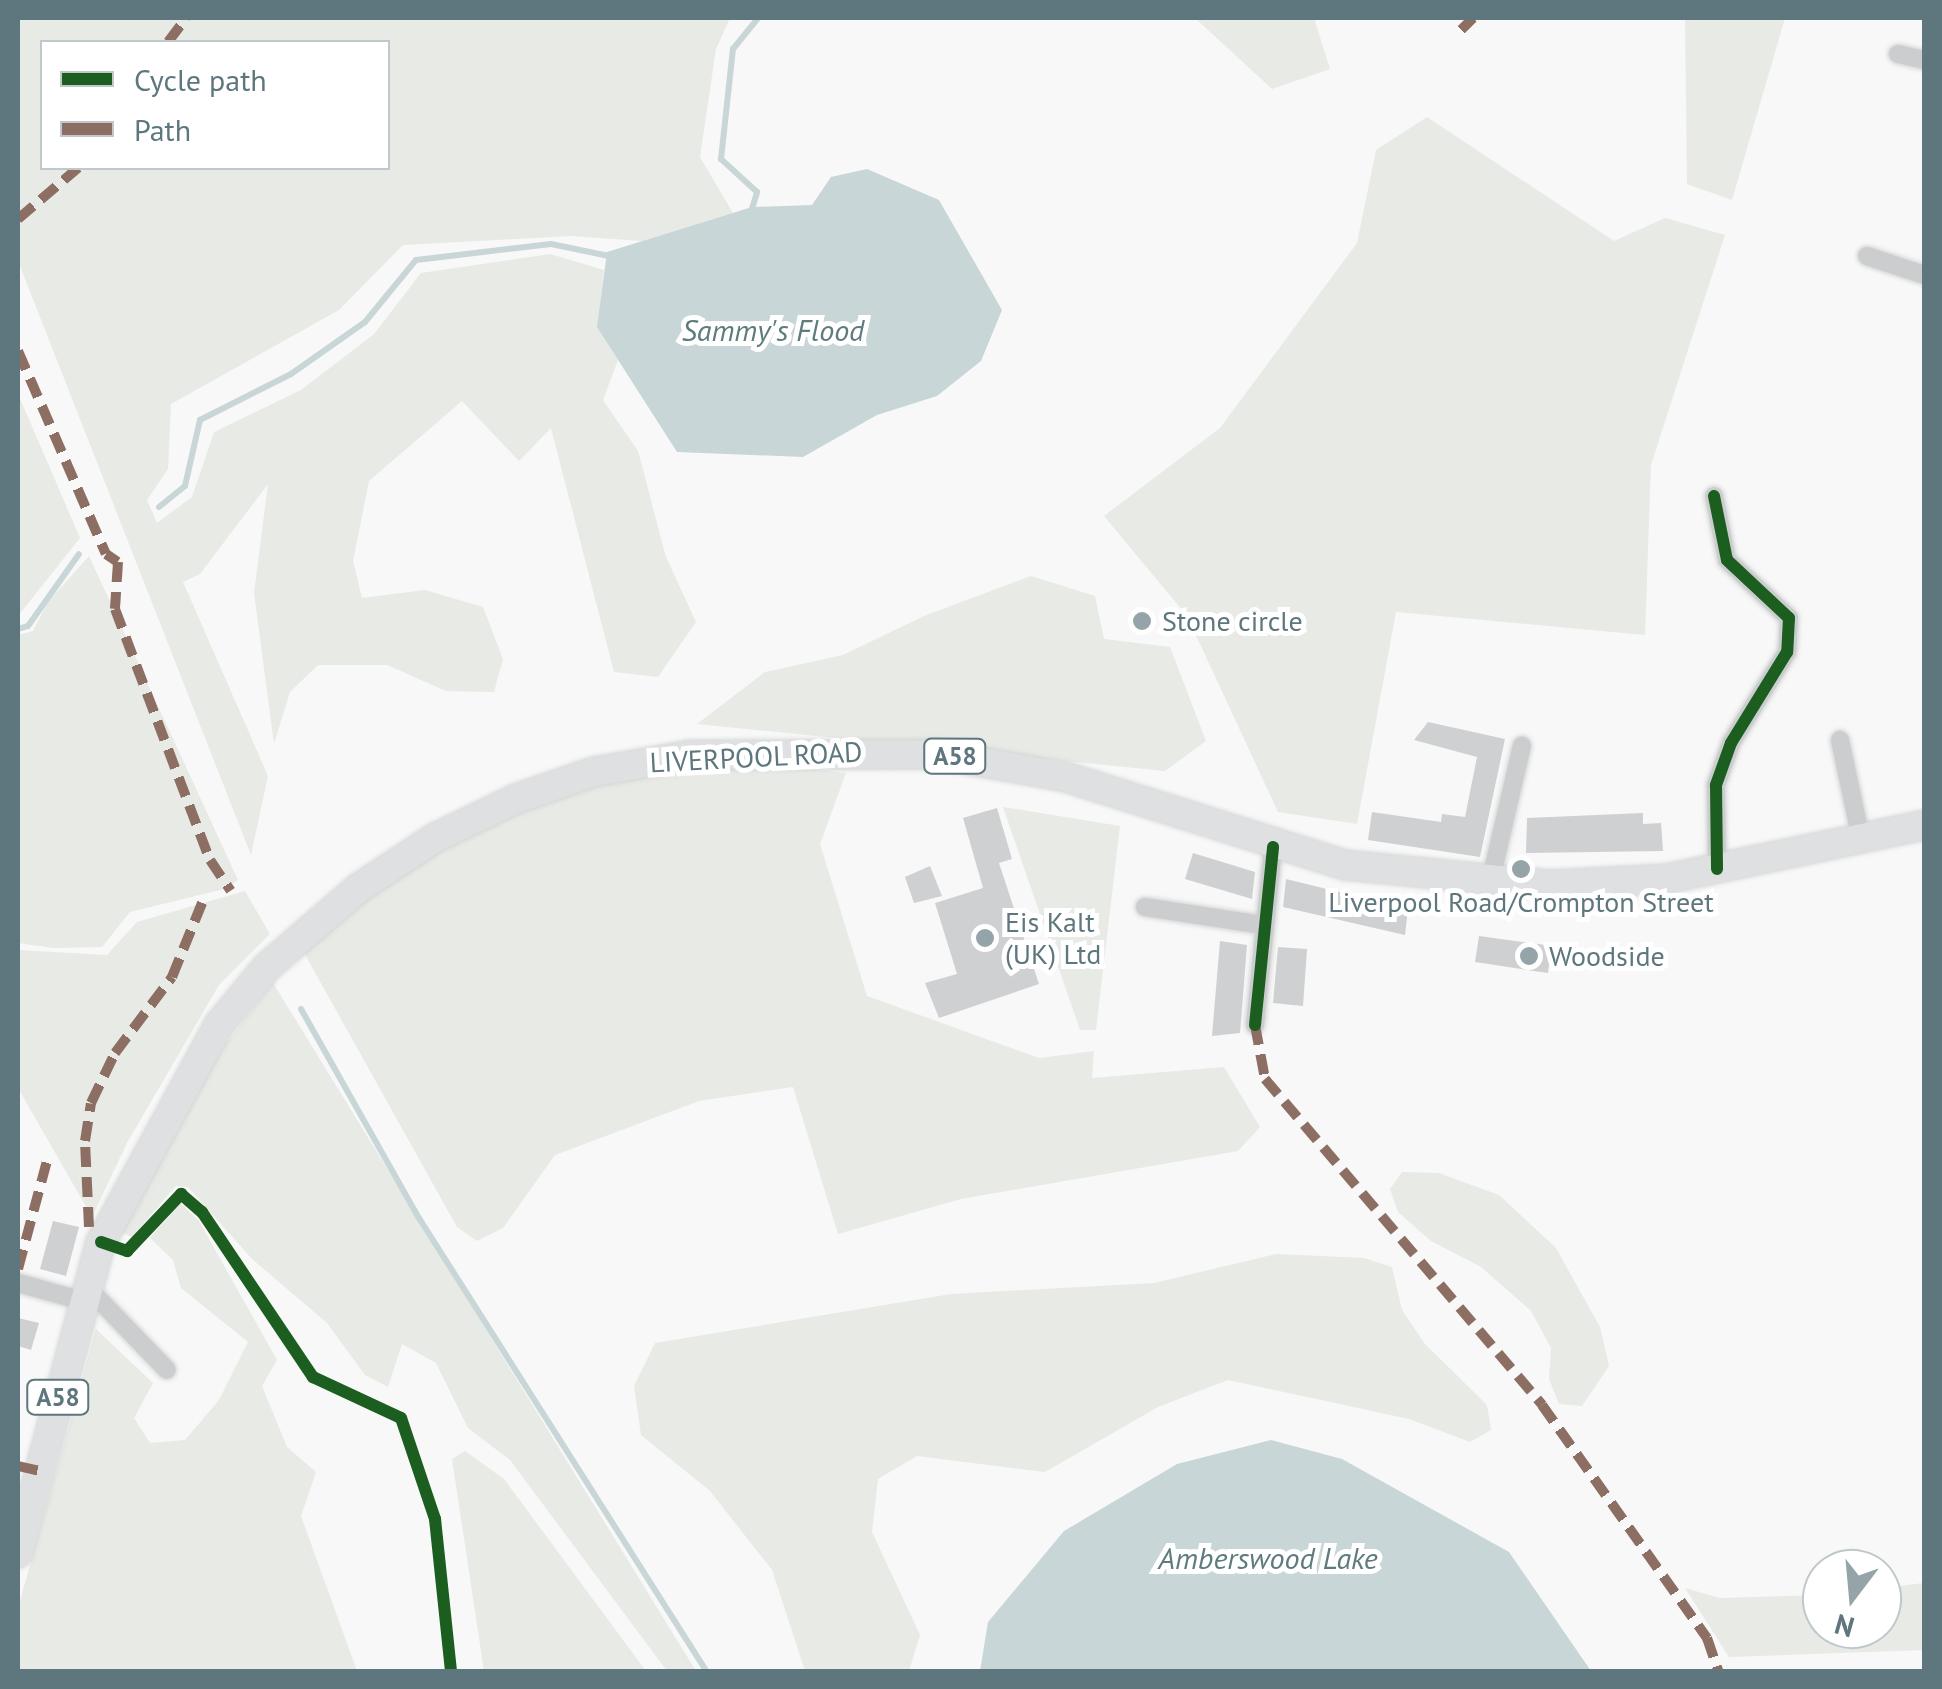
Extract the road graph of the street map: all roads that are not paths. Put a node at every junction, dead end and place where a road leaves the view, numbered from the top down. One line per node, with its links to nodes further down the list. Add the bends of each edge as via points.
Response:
1 (1898, 54): 2 (street)
2 (1924, 60)
3 (1867, 256): 4 (street)
4 (1924, 275)
5 (1714, 496): 11 (street, via 1727,560 1789,618 1787,652 1731,743 1716,786)
6 (1840, 740): 9 (street)
7 (1522, 746): 12 (street)
8 (1924, 825): 9 (main road, LIVERPOOL ROAD / A58)
9 (1861, 839): 11 (main road, LIVERPOOL ROAD / A58)
10 (1273, 847): 12 (main road, LIVERPOOL ROAD / A58, via 1362,868); 14 (street); 17 (main road, LIVERPOOL ROAD / A58, via 1066,776 936,754 691,755 558,783 395,861 267,968 219,1024 174,1099 115,1210)
11 (1717, 869): 12 (main road, LIVERPOOL ROAD / A58, via 1604,884)
12 (1490, 883)
13 (1145, 907): 14 (street)
14 (1263, 925): 15 (street)
15 (1255, 1025)
16 (18, 1283): 17 (street)
17 (85, 1294): 18 (street); 19 (main road, LIVERPOOL ROAD / A58)
18 (167, 1370)
19 (18, 1552)

